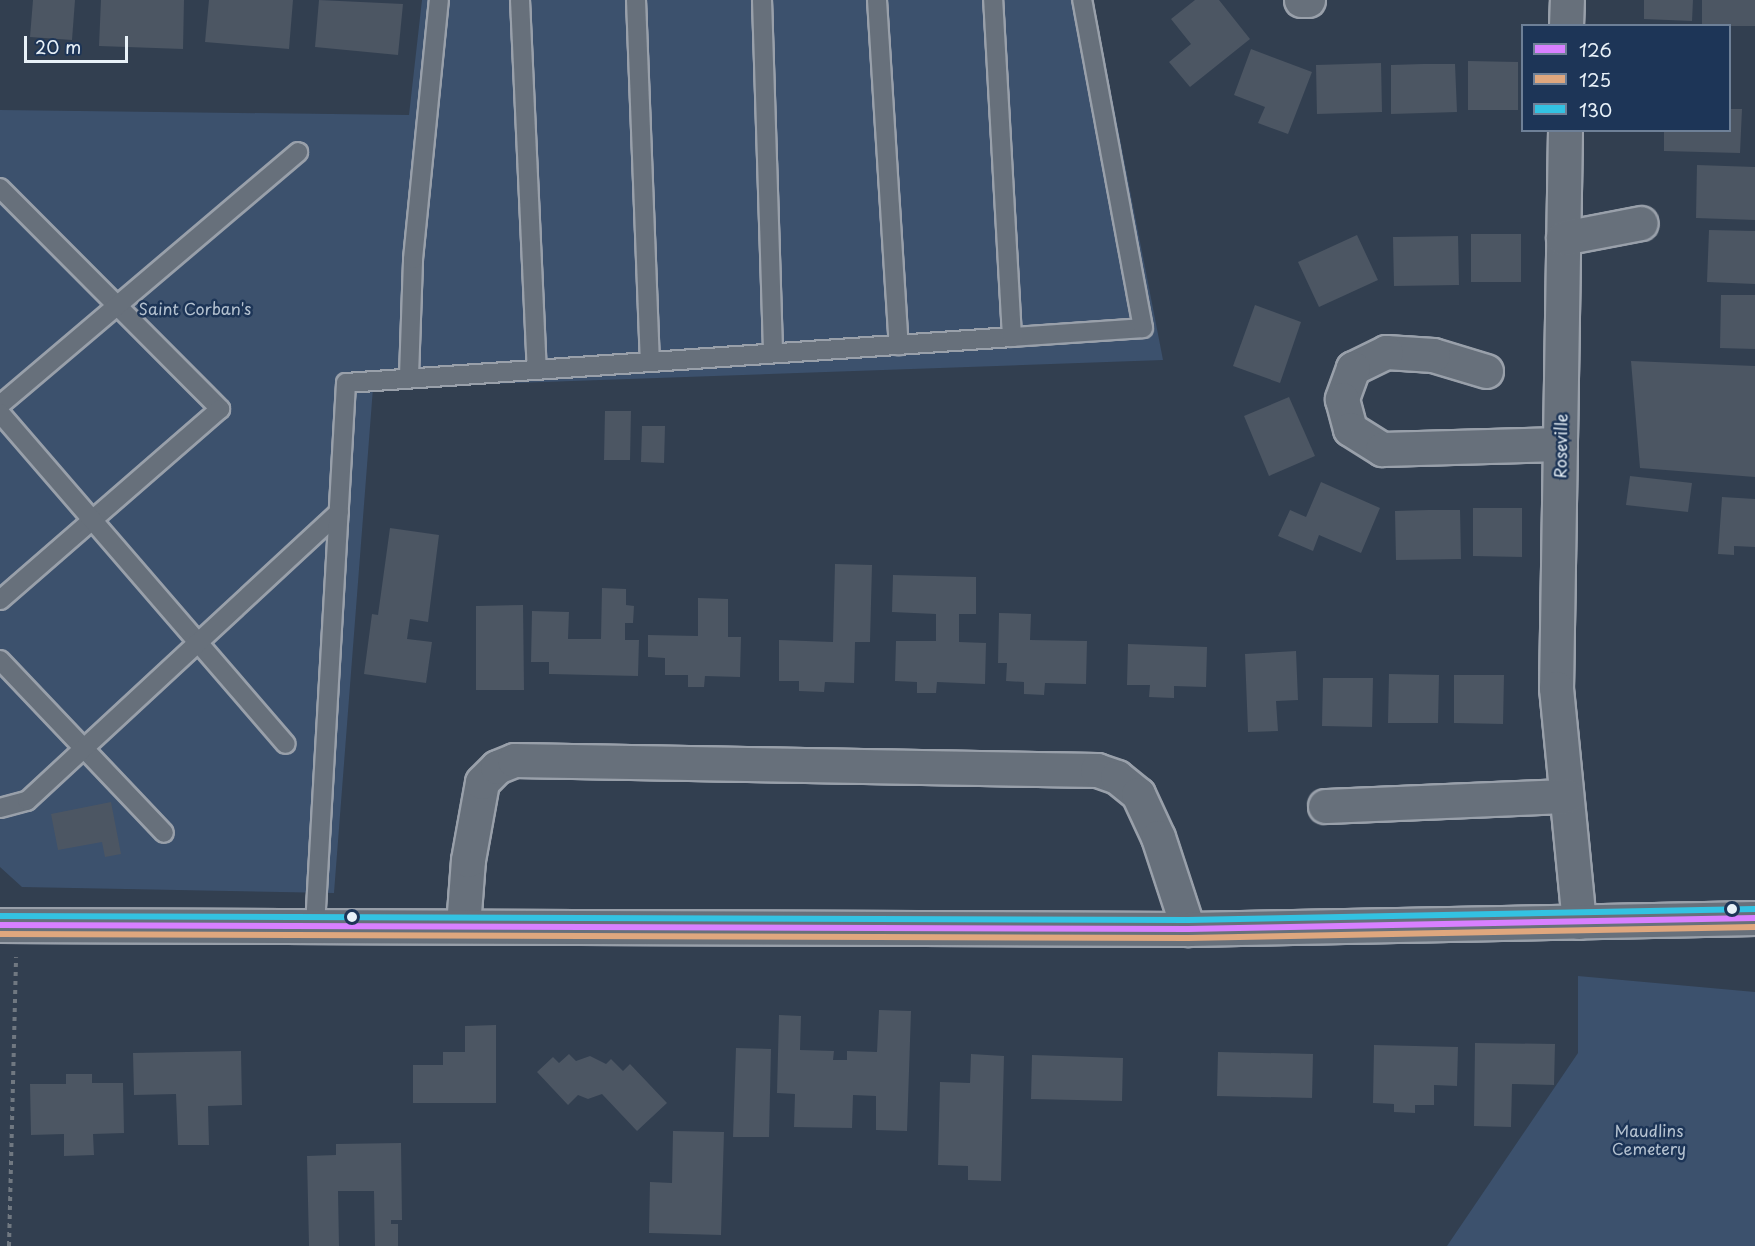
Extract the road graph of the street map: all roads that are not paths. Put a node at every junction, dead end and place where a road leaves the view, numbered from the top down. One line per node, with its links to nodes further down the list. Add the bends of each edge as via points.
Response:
1 (439, 0): 24 (lane, via 412,259)
2 (520, 0): 22 (lane)
3 (636, 0): 21 (lane)
4 (762, 0): 20 (lane)
5 (877, 0): 19 (lane)
6 (993, 0): 18 (lane)
7 (1082, 0): 18 (lane, via 1143,328)
8 (1301, 0): 9 (street)
9 (1308, 0)
10 (1567, 0): 11 (street)
11 (1566, 24)
12 (1565, 132): 16 (street, Roseville)
13 (298, 152): 17 (lane)
14 (0, 188): 17 (lane)
15 (1641, 223): 16 (street)
16 (1563, 238): 27 (street, Roseville)
17 (114, 306): 25 (lane); 29 (lane, via 220,409)
18 (1012, 338): 19 (lane)
19 (899, 345): 20 (lane)
20 (773, 353): 21 (lane)
21 (650, 361): 22 (lane)
22 (537, 368): 24 (lane)
23 (1486, 371): 27 (street, via 1433,355 1386,352 1353,368 1342,399 1350,429 1382,449)
24 (409, 376): 28 (lane, via 346,383)
25 (0, 405)
26 (0, 413): 29 (lane)
27 (1560, 444): 35 (street, Roseville, via 1556,688)
28 (339, 512): 31 (lane); 41 (lane)
29 (92, 520): 30 (lane); 31 (lane)
30 (0, 600)
31 (198, 643): 33 (lane); 34 (lane)
32 (0, 660): 34 (lane)
33 (286, 744)
34 (84, 748): 37 (lane, via 27,801); 38 (lane)
35 (1566, 796): 36 (street); 40 (street, Roseville)
36 (1325, 806)
37 (0, 808)
38 (164, 833)
39 (1755, 918): 40 (street)
40 (1579, 922): 43 (street)
41 (315, 926): 42 (street); 44 (street)
42 (463, 926): 43 (street); 43 (street, via 468,860 482,782 497,767 514,760 1097,770 1117,777 1138,794 1158,837)
43 (1188, 929)
44 (8, 936)

